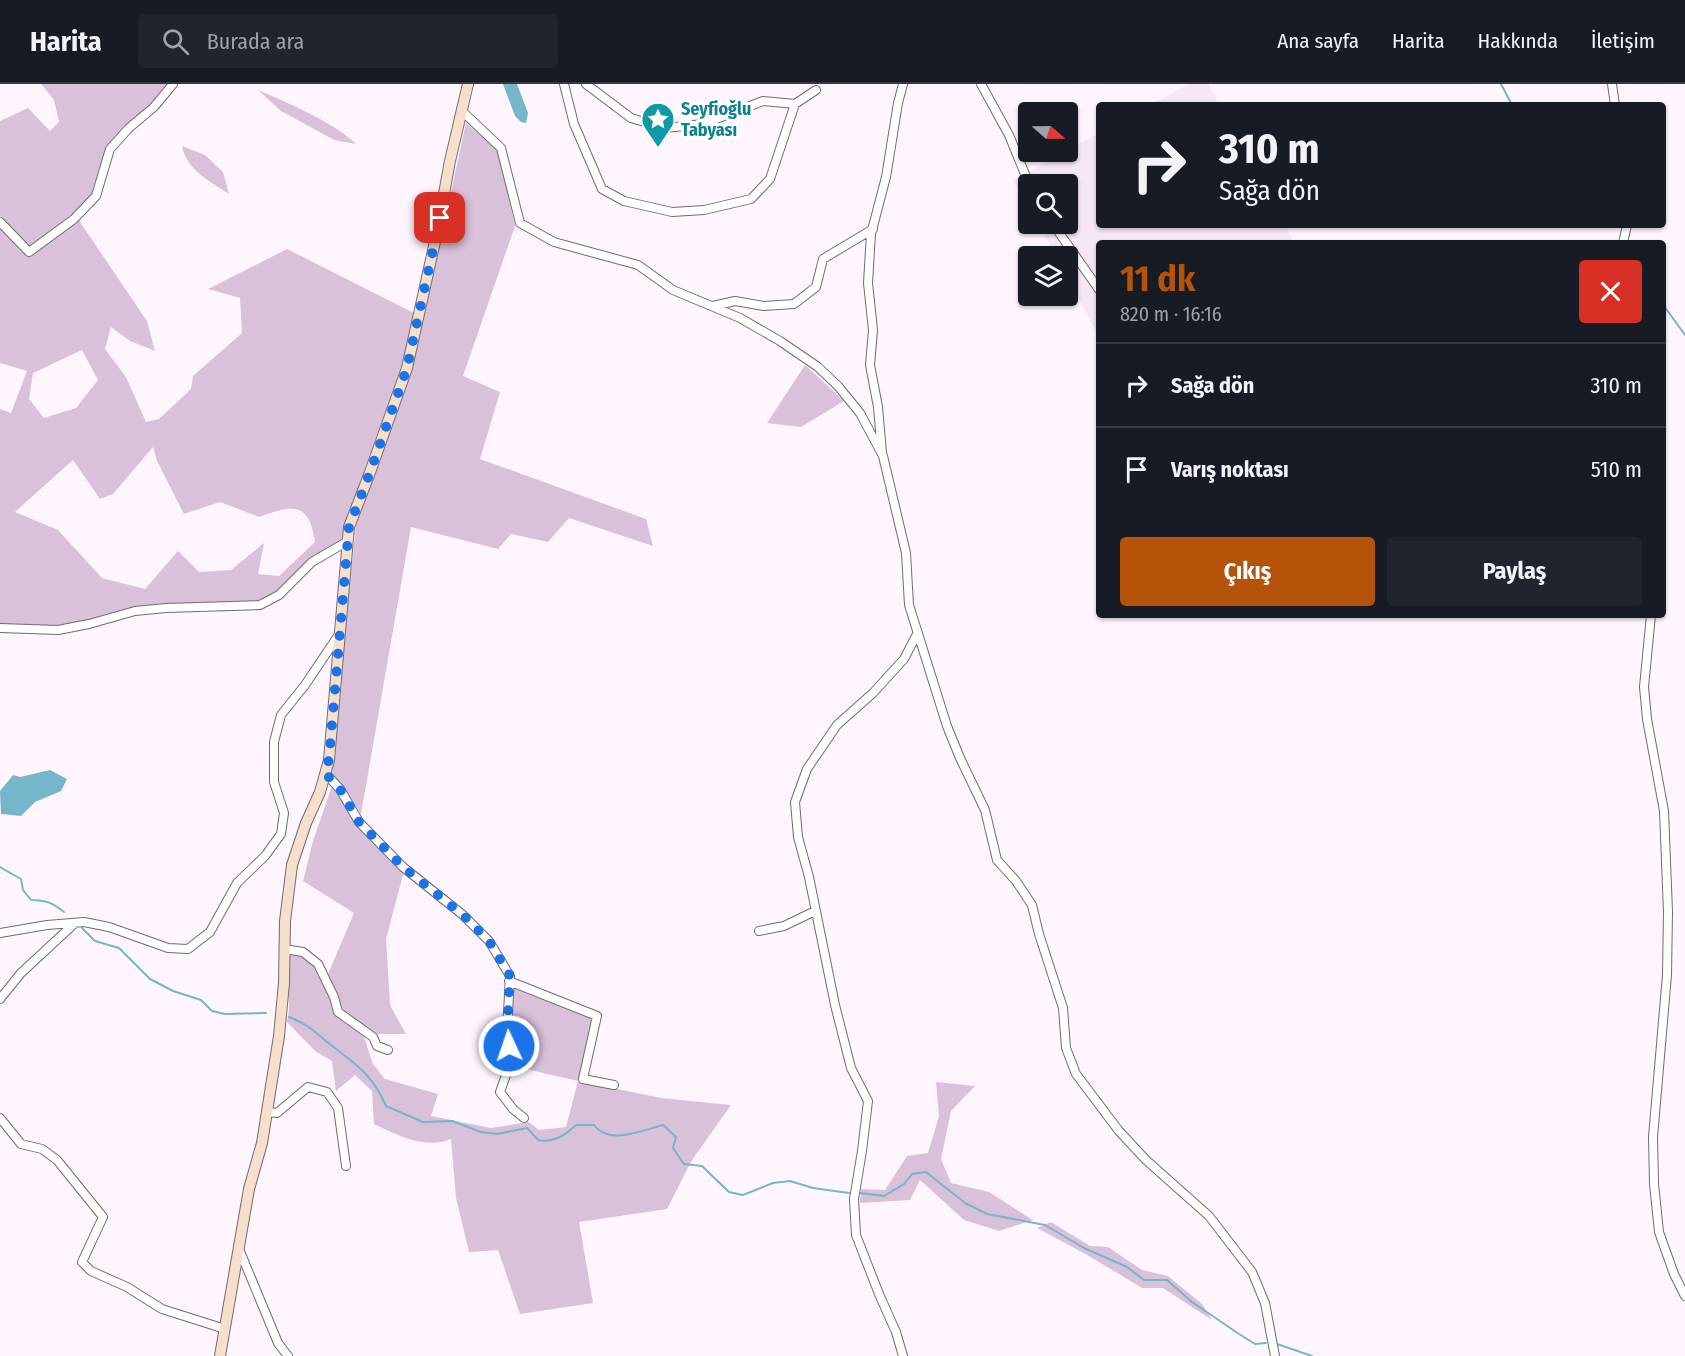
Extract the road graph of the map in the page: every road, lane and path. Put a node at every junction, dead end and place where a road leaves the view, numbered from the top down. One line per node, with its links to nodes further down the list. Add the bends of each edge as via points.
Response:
1 (173, 84): 13 (street, via 110,149 96,196 74,219 29,252)
2 (468, 84): 11 (street)
3 (564, 84): 10 (street, via 574,124 603,189 624,201 672,213 751,199 770,179)
4 (586, 84): 10 (street, via 631,118 665,128 704,124 764,101)
5 (903, 84): 14 (street)
6 (981, 84): 12 (street)
7 (1612, 84): 9 (street)
8 (816, 90): 10 (street)
9 (1615, 102)
10 (795, 104)
11 (461, 110): 17 (street, via 501,148 520,223 554,242 638,266 673,290); 19 (street, via 407,368 349,527)
12 (1025, 174)
13 (0, 222)
14 (873, 229): 17 (street, via 823,259 816,287 794,304 764,306 735,301); 18 (street, via 868,283 873,330 870,365)
15 (1060, 234): 16 (street)
16 (1096, 285)
17 (713, 306): 18 (street, via 741,318 818,367 860,413)
18 (883, 456): 23 (street, via 906,553 909,605)
19 (348, 541): 21 (street, via 312,562 279,595 260,605 135,611 58,630); 22 (street)
20 (1651, 618): 39 (street, via 1644,687 1664,811 1668,912 1667,975 1653,1137 1654,1184 1659,1233)
21 (0, 628)
22 (340, 633): 24 (street); 26 (street, via 281,715 274,742 274,782 284,813 281,834 237,883 210,932 188,949 168,948 109,927)
23 (917, 634): 25 (street, via 904,659 837,725 807,769 795,802 798,837); 44 (street, via 947,726 985,810 997,860 1032,905 1063,1008 1066,1048 1077,1074 1119,1131 1209,1216 1252,1272 1265,1304)
24 (325, 773): 29 (street, via 292,865); 30 (street, via 340,789 359,822 403,867 489,941 510,976)
25 (815, 911): 27 (street, via 784,926); 43 (street, via 851,1068 868,1101 854,1199 856,1234 897,1332)
26 (76, 923): 28 (street); 31 (street, via 21,973)
27 (759, 931)
28 (0, 933)
29 (284, 949): 32 (street, via 303,952 318,964 338,1012 373,1037 377,1046); 34 (street, via 279,1036)
30 (509, 981): 33 (street, via 597,1016 582,1079); 36 (street, via 507,1031 511,1061 500,1092)
31 (0, 999)
32 (388, 1050)
33 (614, 1085)
34 (267, 1112): 37 (street, via 277,1113 308,1087 327,1092 338,1108); 38 (street)
35 (0, 1118): 40 (street, via 21,1144 42,1149 57,1160 103,1217 82,1262 91,1271 162,1309)
36 (525, 1118)
37 (346, 1166)
38 (239, 1249): 40 (street); 42 (street, via 278,1343)
39 (1685, 1296)
40 (225, 1329): 41 (street)
41 (220, 1356)
42 (288, 1356)
43 (903, 1356)
44 (1275, 1356)

